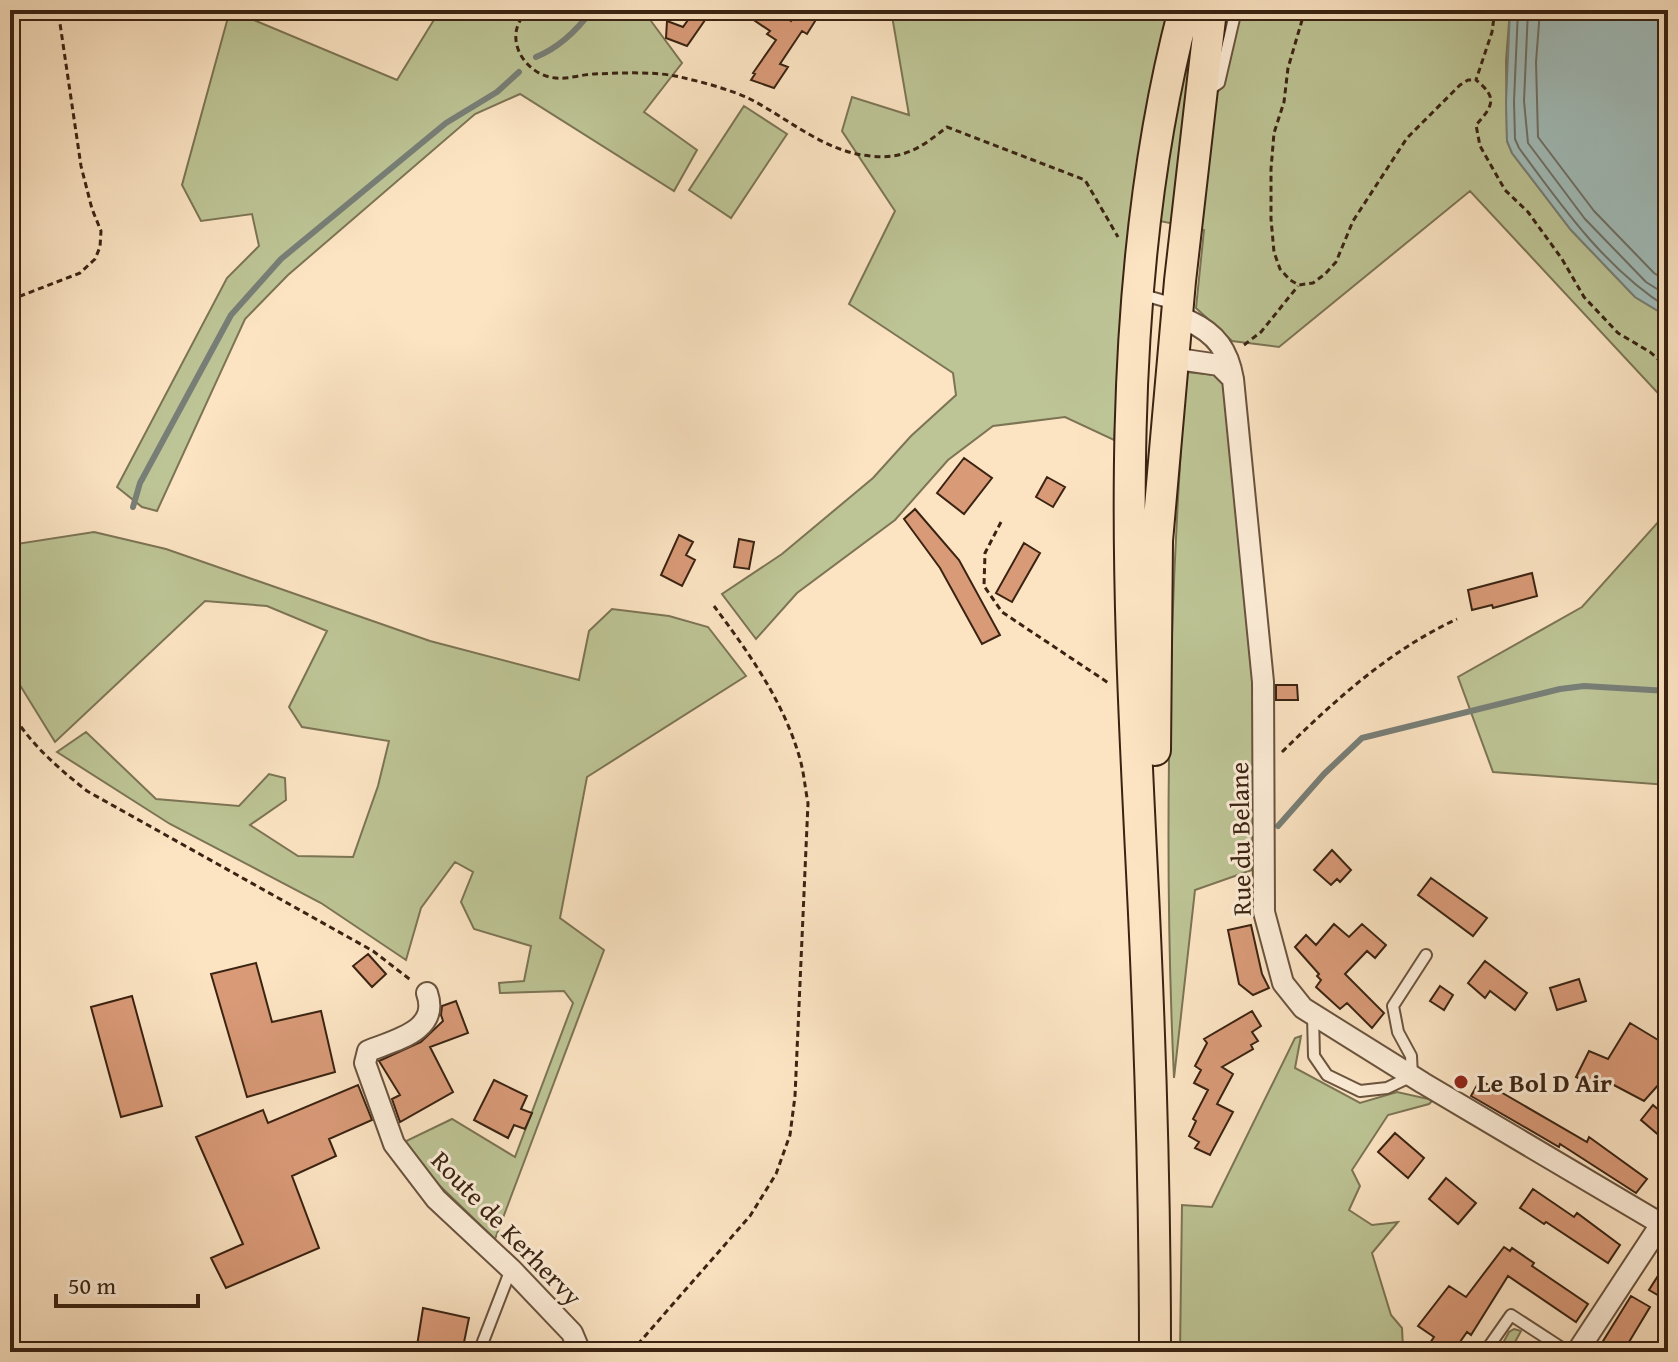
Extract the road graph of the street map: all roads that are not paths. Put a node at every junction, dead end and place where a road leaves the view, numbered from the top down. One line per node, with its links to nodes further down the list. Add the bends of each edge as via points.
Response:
1 (1184, 10): 5 (main road, via 1161,106)
2 (1211, 10): 4 (main road)
3 (1236, 10): 4 (lane, via 1219,83)
4 (1201, 95): 6 (main road)
5 (1138, 293): 6 (lane); 17 (main road, via 1131,436 1133,687 1147,967)
6 (1184, 313): 8 (street, Rue du Belane, via 1225,350); 18 (main road, via 1157,557 1154,828)
7 (1185, 360): 8 (street, via 1219,365)
8 (1233, 379): 11 (street, Rue du Belane, via 1263,682 1264,912 1283,983)
9 (1426, 955): 12 (lane, via 1393,1006 1398,1032 1411,1056)
10 (427, 993): 14 (street, Route de Kerhervy, via 428,1017 417,1030 368,1051 365,1063 394,1144 436,1199)
11 (1313, 1014): 12 (street, Rue du Belane); 12 (lane, via 1314,1056 1327,1075 1360,1091 1387,1088)
12 (1412, 1076): 13 (street, Rue du Belane)
13 (1665, 1222): 21 (street)
14 (511, 1269): 15 (lane); 16 (street, Route de Kerhervy, via 572,1333)
15 (479, 1352)
16 (580, 1352)
17 (1155, 1352)
18 (1165, 1352)
19 (1485, 1352): 20 (lane, via 1511,1315)
20 (1568, 1352)
21 (1577, 1352)

